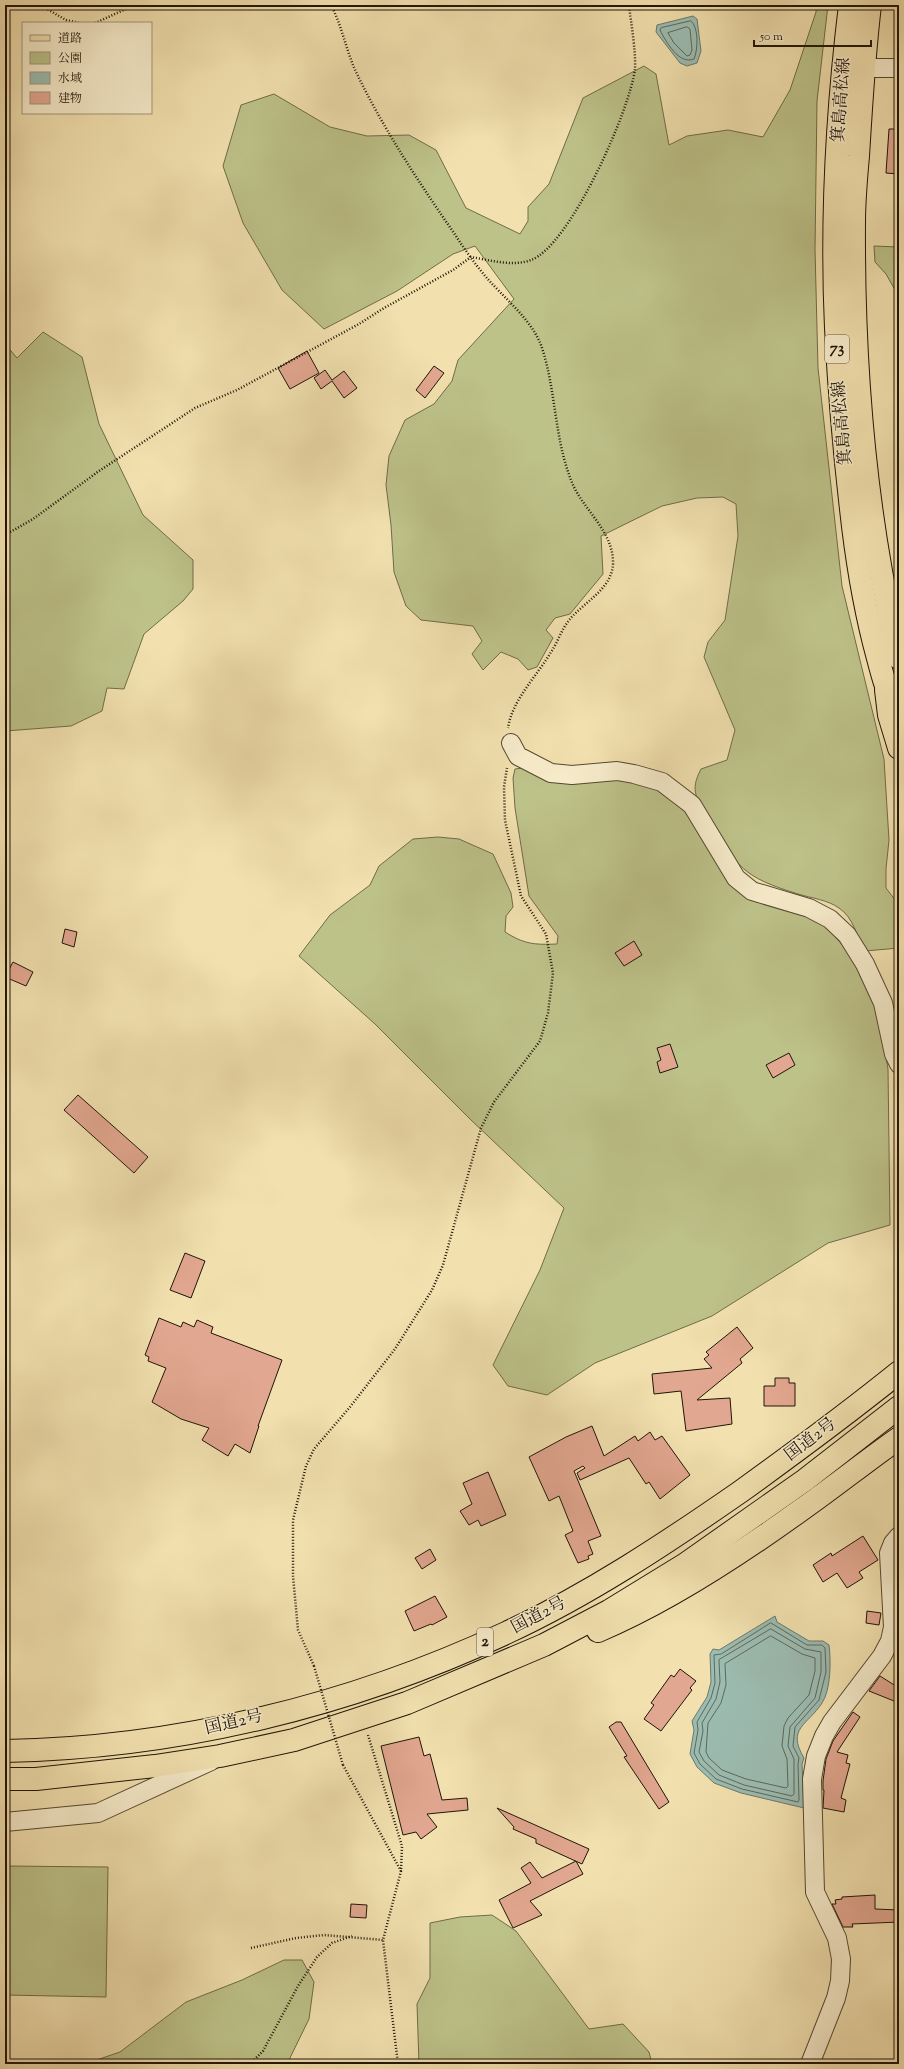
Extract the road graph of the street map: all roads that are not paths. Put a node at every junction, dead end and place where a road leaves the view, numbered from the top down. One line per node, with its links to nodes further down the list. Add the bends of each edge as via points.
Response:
1 (850, 5): 6 (main road, 箕島高松線 / 73, via 839,133 835,227 836,327 856,554 866,610)
2 (870, 5): 3 (main road, 箕島高松線 / 73)
3 (863, 68): 4 (street); 5 (main road, 箕島高松線 / 73, via 854,221 860,398 868,492 886,604)
4 (899, 68)
5 (899, 658)
6 (886, 690): 7 (main road, 箕島高松線 / 73); 9 (main road, via 889,715)
7 (899, 715)
8 (511, 743): 10 (street, via 518,756 551,773 572,775 617,771 662,782 692,805 736,878 752,891 809,908 830,919 847,934 865,964 883,1003 894,1054)
9 (899, 748)
10 (899, 1064)
11 (899, 1367): 12 (main road, 国道2号)
12 (891, 1379): 17 (main road, 国道2号 / 2, via 758,1479 690,1527 616,1574 507,1633 447,1659 365,1689 205,1730 139,1741)
13 (899, 1407): 16 (main road, 国道2号 / 2, via 805,1480 684,1565 609,1611)
14 (899, 1438): 16 (main road, via 802,1510 636,1615 592,1634)
15 (899, 1536): 21 (street, via 889,1553 893,1627 890,1641 824,1736 816,1756 812,1779 815,1892 837,1938 841,1959 836,1998)
16 (544, 1645): 18 (main road, 国道2号 / 2, via 362,1718 294,1740)
17 (5, 1751)
18 (220, 1756): 19 (main road, 国道2号 / 2, via 36,1779); 20 (street, via 98,1813)
19 (5, 1779)
20 (5, 1822)
21 (810, 2064)

